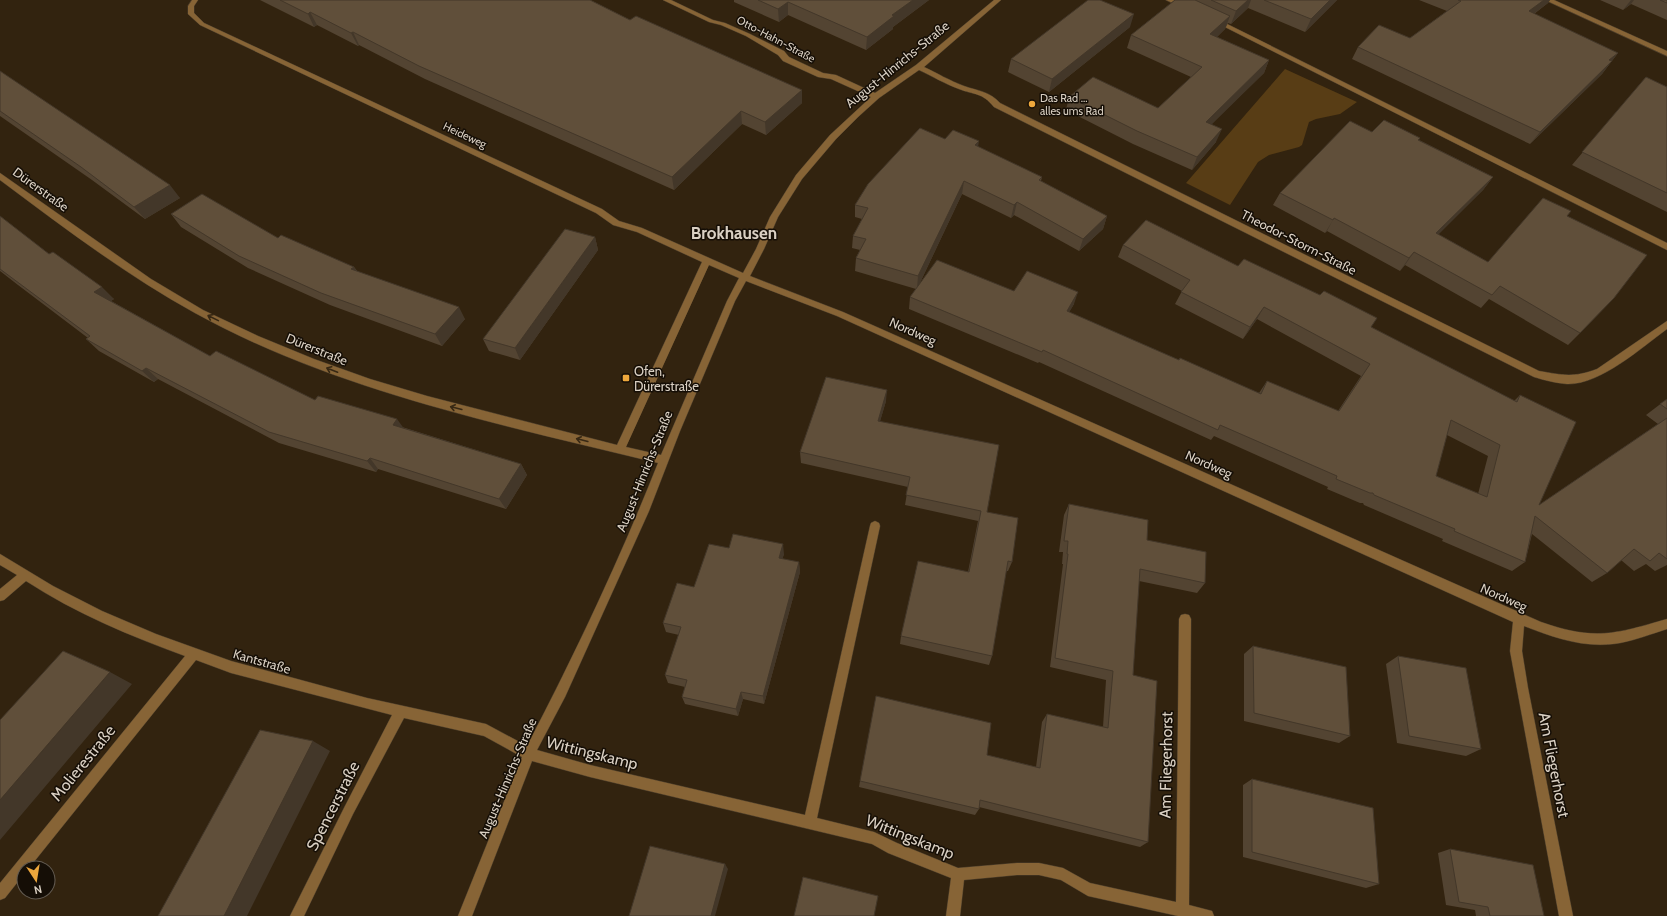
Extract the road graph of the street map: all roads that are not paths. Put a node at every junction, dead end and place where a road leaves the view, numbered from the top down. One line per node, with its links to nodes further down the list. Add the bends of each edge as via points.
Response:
1 (195, 0): 13 (street, Heideweg, via 191,14 202,24 599,211 626,227 639,229)
2 (998, 0): 9 (street, August-Hinrichs-Straße)
3 (1170, 0): 6 (street)
4 (1548, 0): 8 (street)
5 (669, 1): 10 (street, Otto-Hahn-Straße, via 748,35 781,53 786,59)
6 (1195, 11)
7 (1207, 16): 12 (street)
8 (1667, 54)
9 (919, 67): 10 (street, August-Hinrichs-Straße); 15 (street, Theodor-Storm-Straße, via 962,88 974,90 991,98 997,105 1537,374 1567,380 1586,378 1600,372)
10 (876, 96): 14 (street, August-Hinrichs-Straße, via 833,137 799,178 774,218)
11 (0, 176): 16 (street, Dürerstraße, one-way to 11, via 383,387 335,371 241,332 156,287)
12 (1667, 247)
13 (707, 261): 14 (street, Heideweg); 16 (street)
14 (745, 277): 17 (street, August-Hinrichs-Straße, via 731,301); 23 (street, Nordweg, via 847,317)
15 (1667, 324)
16 (620, 450): 17 (street, Dürerstraße)
17 (663, 460): 27 (street, August-Hinrichs-Straße, via 644,511 561,693)
18 (875, 526): 28 (street)
19 (0, 559): 20 (street, Kantstraße)
20 (25, 575): 21 (street); 25 (street, Kantstraße, via 98,615)
21 (0, 596)
22 (1185, 619): 31 (street, Am Fliegerhorst, via 1182,871)
23 (1519, 619): 24 (street, Nordweg, via 1566,636 1598,640 1626,636); 36 (street, Am Fliegerhorst, via 1516,651)
24 (1667, 624)
25 (194, 654): 26 (street, Kantstraße, via 275,680); 30 (street, Molierestraße)
26 (401, 711): 27 (street, Kantstraße, via 486,730); 32 (street, Spencerstraße)
27 (529, 754): 28 (street, Wittingskamp, via 590,771); 33 (street, August-Hinrichs-Straße)
28 (810, 822): 29 (street, Wittingskamp, via 874,838)
29 (958, 874): 31 (street, Wittingskamp, via 1040,869 1062,874 1088,889); 34 (street)
30 (0, 893)
31 (1184, 911): 35 (street, Wittingskamp)
32 (297, 916)
33 (465, 916)
34 (953, 916)
35 (1207, 916)
36 (1566, 916)

